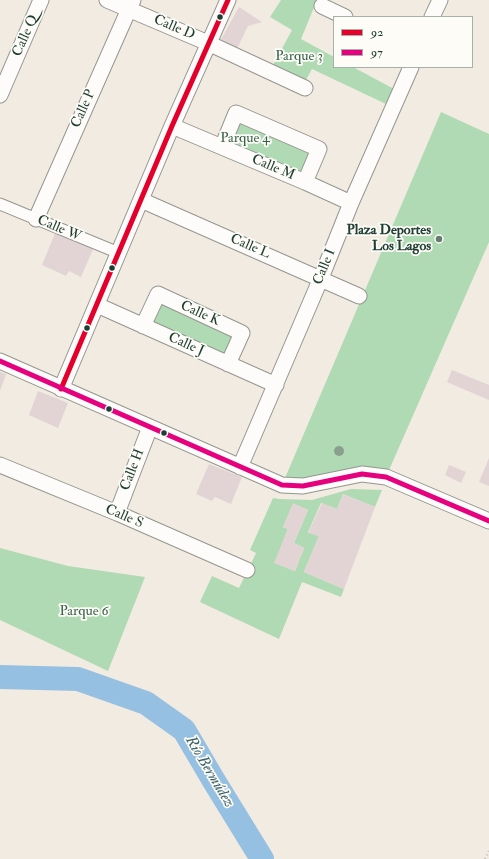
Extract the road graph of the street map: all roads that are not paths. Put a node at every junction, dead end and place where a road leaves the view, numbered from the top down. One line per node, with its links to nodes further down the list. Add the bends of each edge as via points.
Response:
1 (42, 0): 12 (street, Calle Q)
2 (107, 0): 5 (street, Calle D)
3 (228, 0): 9 (street)
4 (440, 0): 8 (street)
5 (131, 5): 9 (street, Calle D); 19 (street, Calle P)
6 (322, 6): 7 (street)
7 (343, 16)
8 (432, 16)
9 (208, 43): 11 (street, Calle D); 13 (street)
10 (411, 68): 17 (street, Calle I)
11 (305, 88)
12 (0, 95)
13 (172, 126): 14 (street, Calle M); 16 (street)
14 (222, 147): 15 (street, Calle M); 15 (street, via 236,113 319,149)
15 (305, 182): 17 (street, Calle M)
16 (141, 200): 20 (street); 21 (street, Calle L)
17 (352, 203): 21 (street, Calle I)
18 (0, 204): 19 (street, Calle W)
19 (36, 219): 20 (street, Calle W)
20 (119, 253): 23 (street)
21 (321, 278): 22 (street, Calle L); 27 (street, Calle I)
22 (359, 296)
23 (97, 305): 24 (street, Calle J); 28 (street)
24 (143, 326): 26 (street, Calle J); 26 (street, Calle K, via 158,294 242,332)
25 (0, 361): 28 (street)
26 (228, 364): 27 (street, Calle J)
27 (276, 385): 31 (street, Calle I)
28 (61, 388): 29 (street)
29 (150, 427): 31 (street); 32 (street, Calle H)
30 (0, 465): 32 (street, Calle S)
31 (240, 467): 33 (street, via 282,485 303,486 362,474 386,477)
32 (117, 513): 34 (street, Calle S)
33 (489, 521)
34 (247, 570)

